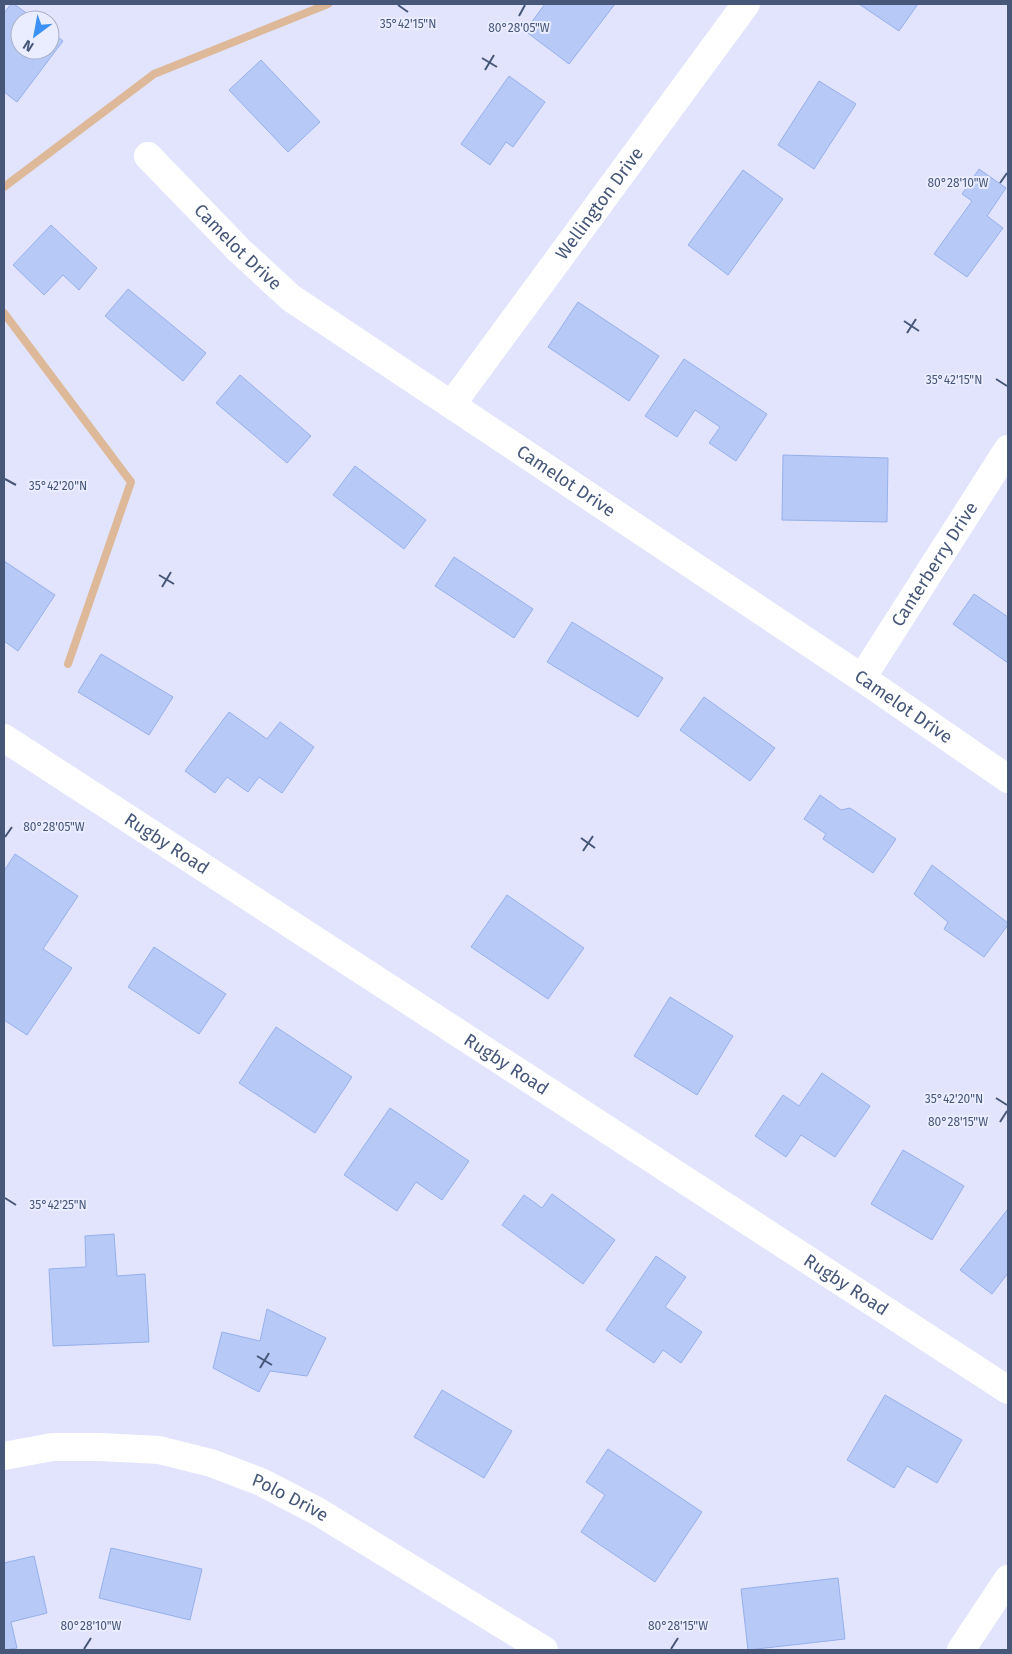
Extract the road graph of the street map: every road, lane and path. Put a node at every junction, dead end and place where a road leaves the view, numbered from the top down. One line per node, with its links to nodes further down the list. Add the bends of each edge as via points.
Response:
1 (746, 4): 3 (street, Wellington Drive)
2 (148, 156): 3 (street, Camelot Drive, via 239,250 291,298)
3 (452, 404): 5 (street, Camelot Drive)
4 (1008, 449): 5 (street, Canterberry Drive)
5 (862, 678): 7 (street, Camelot Drive)
6 (4, 738): 8 (street, Rugby Road)
7 (1008, 779)
8 (1008, 1390)
9 (4, 1456): 11 (street, Polo Drive, via 52,1447 100,1446 159,1450 211,1463 261,1482 317,1511)
10 (1008, 1579): 13 (street)
11 (515, 1643): 12 (street, Polo Drive)
12 (544, 1650)
13 (960, 1650)

